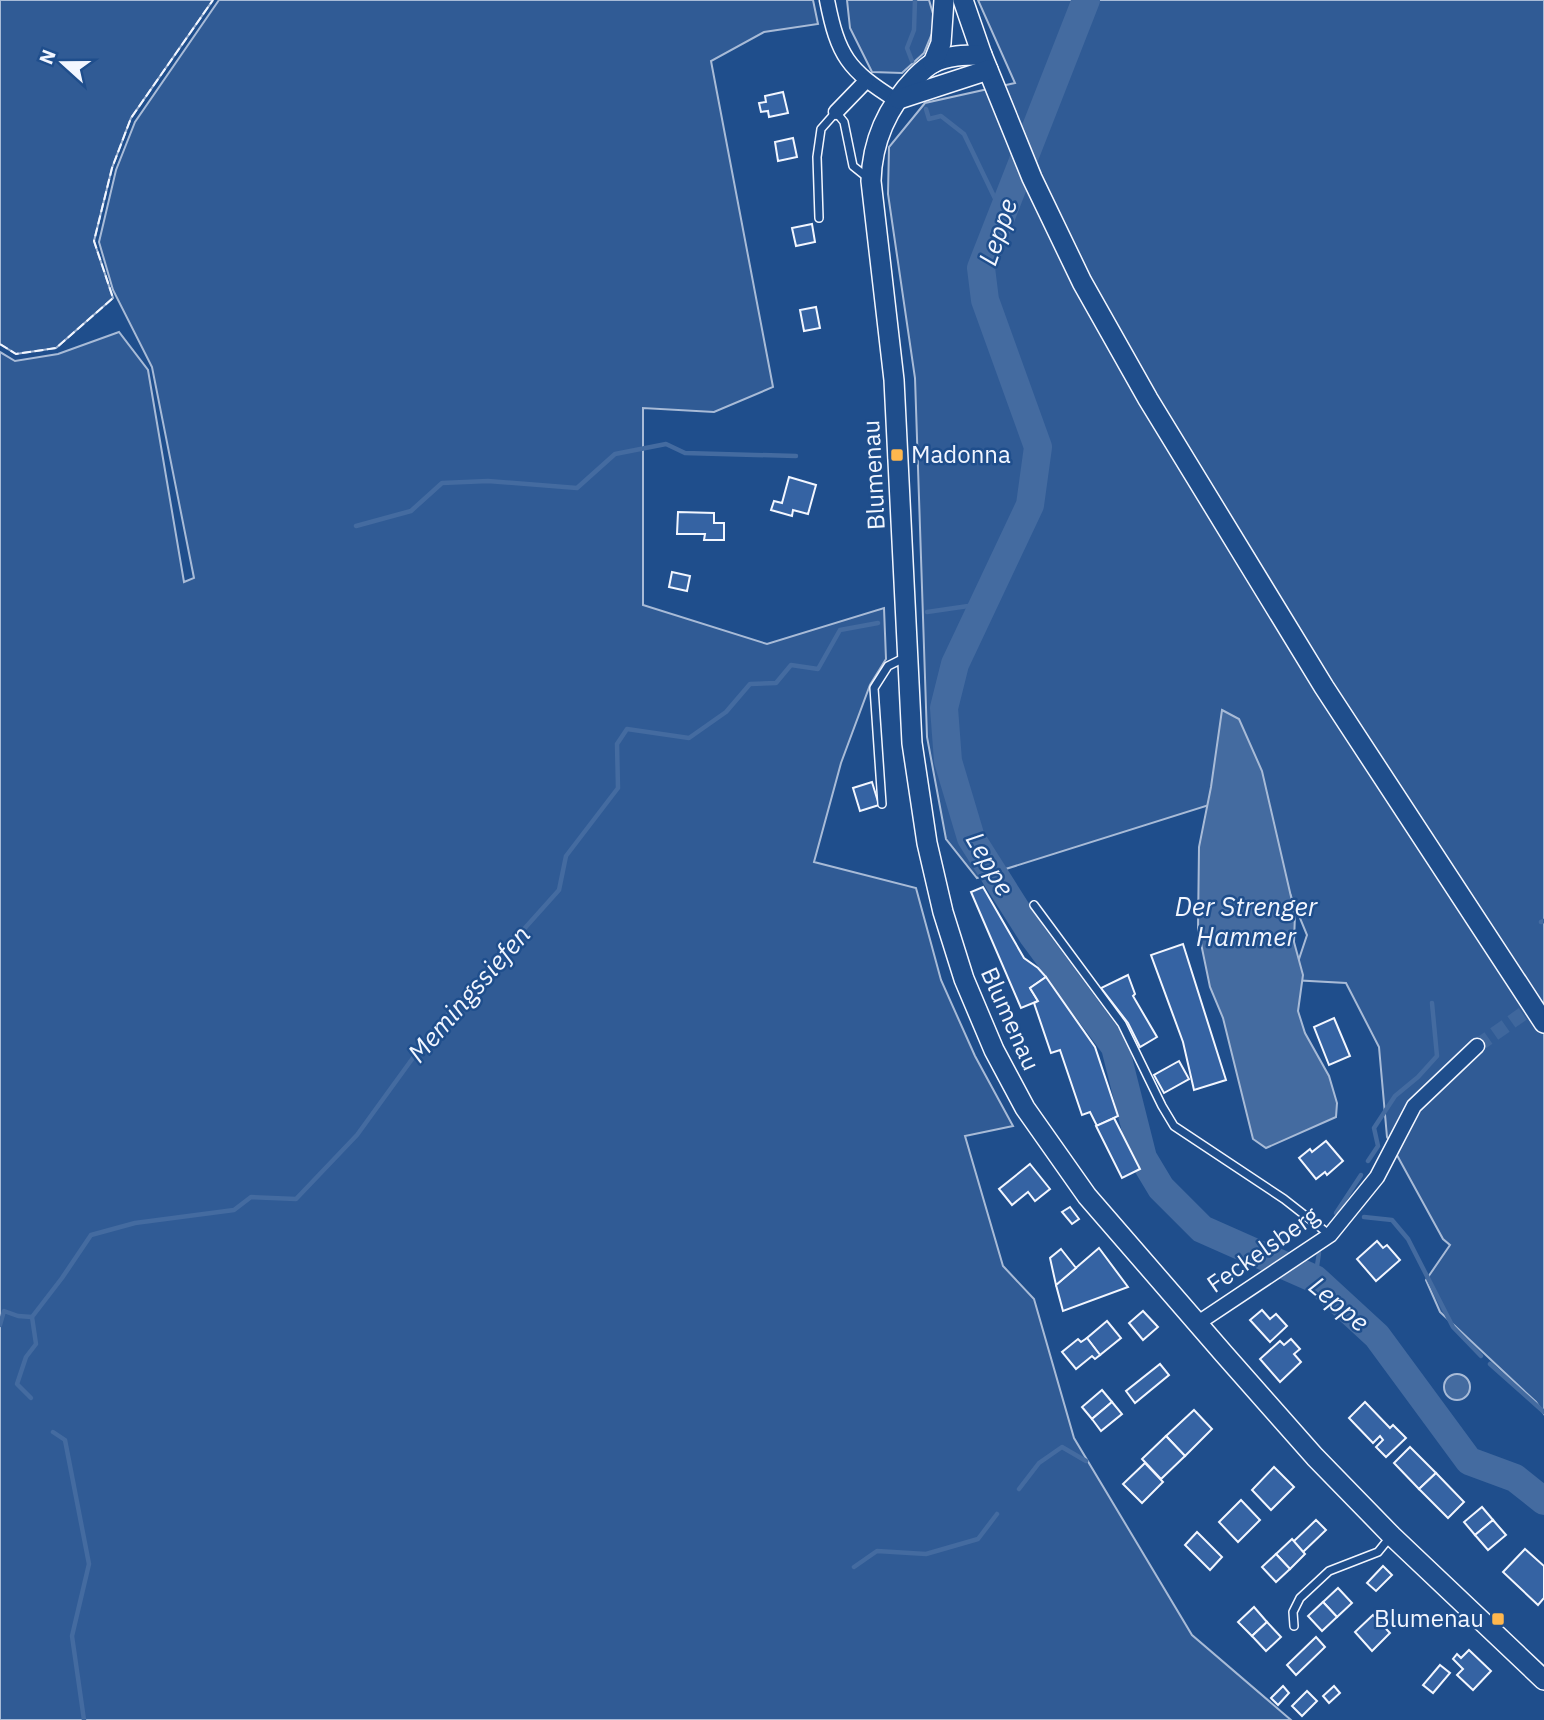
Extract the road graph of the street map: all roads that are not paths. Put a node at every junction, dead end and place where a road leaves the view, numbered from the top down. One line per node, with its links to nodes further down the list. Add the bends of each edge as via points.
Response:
1 (827, 0): 6 (street, via 845,60)
2 (944, 0): 4 (main road, via 941,43)
3 (963, 0): 5 (main road)
4 (933, 62): 5 (main road, via 962,55); 7 (main road, Blumenau)
5 (985, 63): 7 (main road); 14 (main road, via 1032,178 1123,354 1324,687)
6 (866, 81): 7 (street); 8 (street)
7 (896, 100): 9 (main road, Blumenau, via 878,137)
8 (836, 112): 9 (lane, via 844,122 853,166); 10 (lane, via 821,129 817,157)
9 (871, 181): 11 (main road, Blumenau, via 894,380)
10 (820, 218)
11 (906, 657): 12 (lane, via 888,666 874,688); 17 (main road, Blumenau, via 912,743 927,843 964,979 993,1050 1025,1108 1087,1196)
12 (882, 804)
13 (1034, 905): 16 (lane, via 1122,1024 1174,1126)
14 (1544, 1023)
15 (1477, 1046): 16 (street, Feckelsberg, via 1414,1106 1377,1177)
16 (1330, 1235): 17 (street, Feckelsberg)
17 (1198, 1323): 18 (main road, Blumenau, via 1315,1457)
18 (1392, 1536): 19 (lane, via 1378,1552 1329,1571 1300,1598 1293,1612); 20 (main road, Blumenau)
19 (1294, 1626)
20 (1544, 1680)

